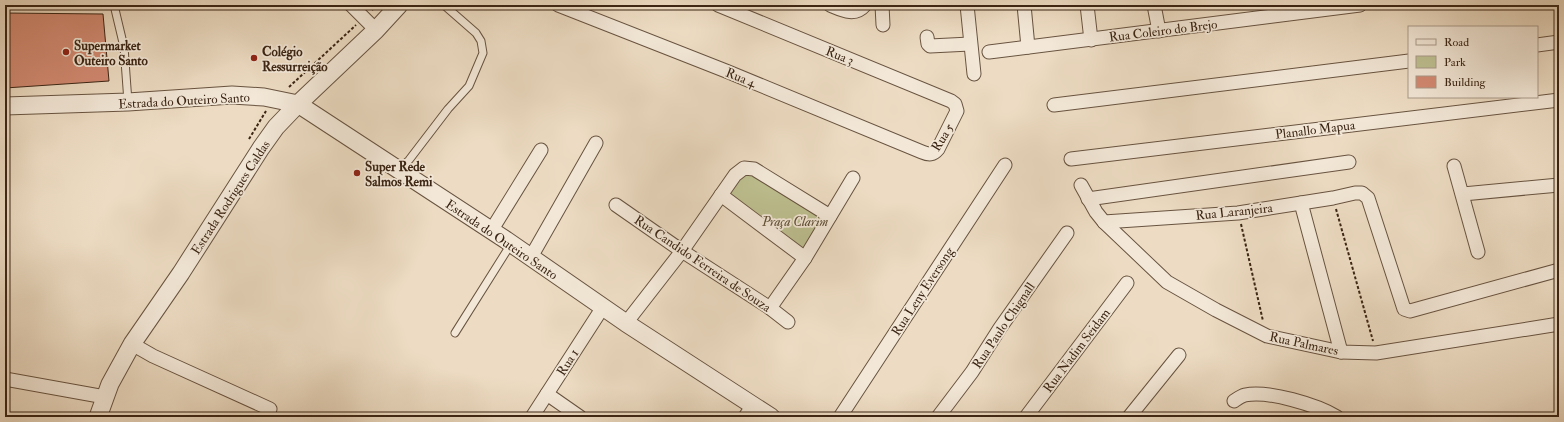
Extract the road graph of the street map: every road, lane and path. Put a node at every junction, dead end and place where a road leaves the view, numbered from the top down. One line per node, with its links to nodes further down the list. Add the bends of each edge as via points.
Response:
1 (114, 5): 28 (lane, via 124,47)
2 (399, 5): 16 (street, Estrada Rodrigues Caldas)
3 (444, 5): 40 (lane, via 476,33 481,41 482,53 469,86)
4 (558, 5): 35 (street, Rua 4)
5 (718, 5): 32 (street, Rua 3, via 951,101)
6 (830, 5): 7 (street, via 853,12)
7 (865, 5)
8 (882, 5): 15 (street)
9 (967, 5): 21 (street)
10 (1024, 5): 23 (street)
11 (1087, 5): 19 (street)
12 (1154, 5): 17 (street)
13 (1360, 5): 17 (street, Rua Coleiro do Brejo)
14 (359, 8): 16 (street)
15 (883, 25)
16 (376, 30): 29 (street, Estrada Rodrigues Caldas)
17 (1159, 31): 19 (street, Rua Coleiro do Brejo)
18 (927, 37): 21 (street, via 930,46)
19 (1091, 40): 23 (street, Rua Coleiro do Brejo)
20 (1559, 42): 22 (street)
21 (970, 44): 26 (street)
22 (1538, 44)
23 (1028, 47): 24 (street, Rua Coleiro do Brejo)
24 (989, 52)
25 (1408, 61): 30 (street)
26 (974, 74)
27 (1559, 100): 36 (street, Planallo Mapua)
28 (128, 102): 29 (street, Estrada do Outeiro Santo, via 232,95 264,97); 31 (street, Estrada do Outeiro Santo)
29 (298, 104): 40 (street, Estrada do Outeiro Santo); 69 (street, Estrada Rodrigues Caldas, via 276,127 261,148)
30 (1054, 105)
31 (5, 106)
32 (957, 111): 35 (street, Rua 5, via 935,152)
33 (596, 143): 58 (street)
34 (541, 150): 53 (street)
35 (922, 152)
36 (1071, 159)
37 (1348, 162): 47 (street)
38 (1005, 165): 83 (street, Rua Leny Eversong)
39 (1454, 166): 44 (street)
40 (398, 170): 53 (street, Estrada do Outeiro Santo)
41 (853, 178): 51 (street)
42 (1081, 185): 47 (street, Rua Palmares)
43 (1559, 186): 44 (street)
44 (1463, 194): 57 (street)
45 (722, 195): 51 (street, via 740,170 747,167); 56 (street); 59 (street)
46 (1333, 198): 48 (street, Rua Laranjeira); 60 (street, Rua Laranjeira, via 1355,193 1362,193 1368,198 1406,310); 71 (path)
47 (1088, 199): 52 (street, Rua Palmares)
48 (1301, 203): 50 (street, Rua Laranjeira); 70 (street)
49 (616, 205): 56 (street, Rua Candido Ferreira de Souza)
50 (1238, 213): 52 (street, Rua Laranjeira); 68 (path)
51 (830, 216): 59 (street)
52 (1104, 222): 68 (street, Rua Palmares, via 1167,282)
53 (491, 231): 55 (street, Estrada do Outeiro Santo)
54 (1067, 233): 84 (street, Rua Paulo Chignall, via 972,372)
55 (511, 244): 58 (street, Estrada do Outeiro Santo); 67 (lane)
56 (682, 251): 63 (street, Rua Candido Ferreira de Souza); 64 (street)
57 (1478, 252)
58 (531, 257): 62 (street, Estrada do Outeiro Santo)
59 (805, 258): 63 (street)
60 (1559, 270)
61 (1127, 283): 85 (street, Rua Nadim Seidam)
62 (603, 307): 64 (street, Estrada do Outeiro Santo); 74 (street, Rua 1)
63 (770, 308): 65 (street, Rua Candido Ferreira de Souza)
64 (626, 322): 78 (street, Estrada do Outeiro Santo, via 736,395)
65 (788, 322)
66 (1559, 324): 71 (street, Rua Palmares)
67 (455, 333)
68 (1267, 336): 70 (street, Rua Palmares)
69 (132, 344): 75 (street, Estrada Rodrigues Caldas); 77 (street)
70 (1341, 352): 71 (street, Rua Palmares)
71 (1376, 353)
72 (1179, 355): 86 (street)
73 (5, 379): 75 (street)
74 (547, 394): 80 (street, Rua 1); 81 (street)
75 (105, 397): 79 (street, Estrada Rodrigues Caldas)
76 (1234, 401): 87 (street, via 1244,395 1273,396 1306,404)
77 (270, 409)
78 (749, 411): 82 (street, Estrada do Outeiro Santo)
79 (98, 417)
80 (532, 417)
81 (580, 417)
82 (771, 417)
83 (840, 417)
84 (938, 417)
85 (1026, 417)
86 (1129, 417)
87 (1337, 417)

